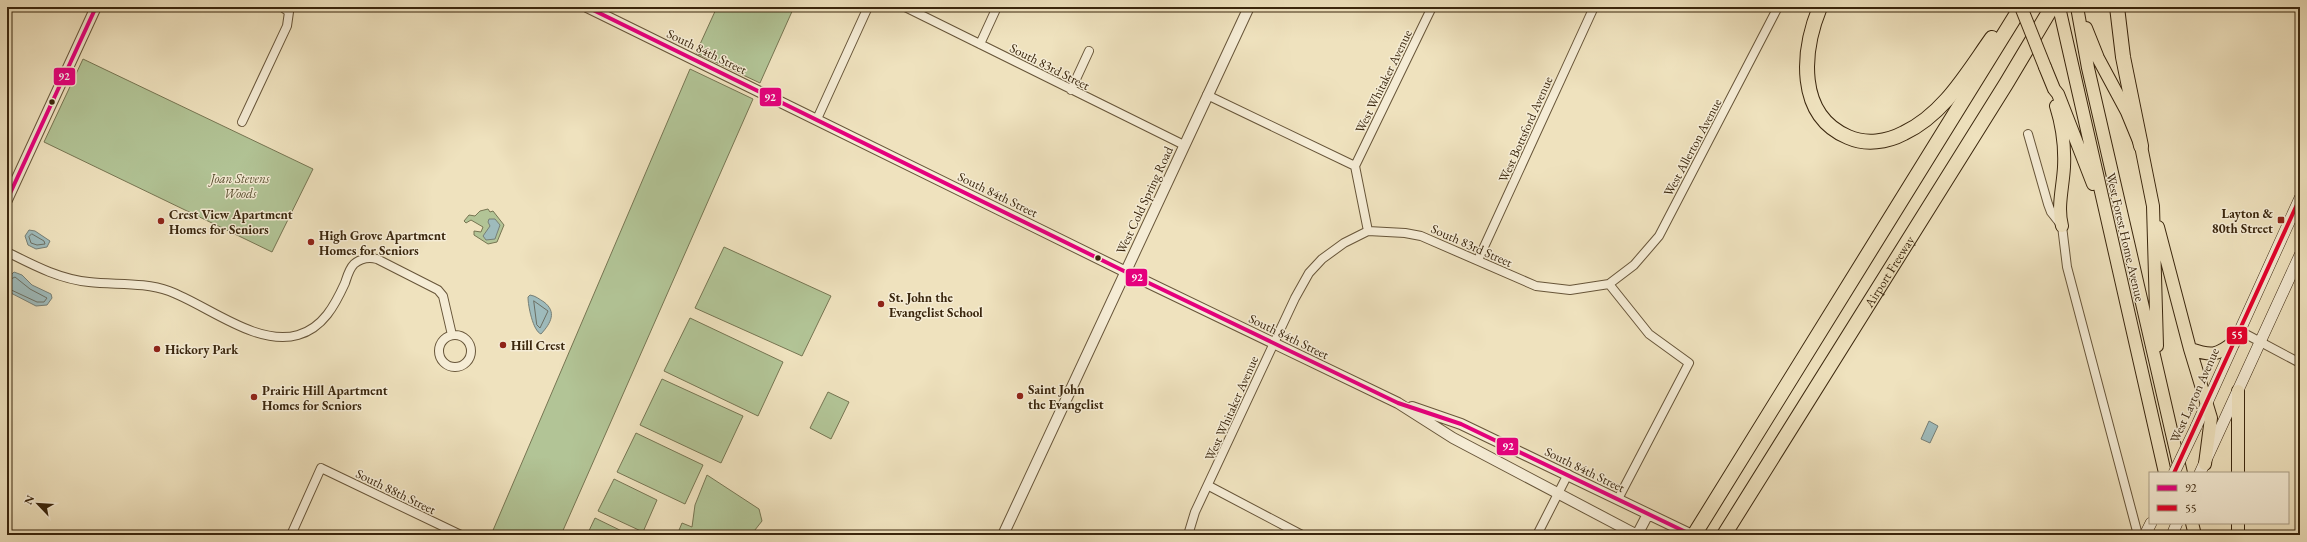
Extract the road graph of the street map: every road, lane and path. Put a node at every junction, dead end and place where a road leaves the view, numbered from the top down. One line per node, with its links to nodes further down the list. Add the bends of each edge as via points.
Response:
1 (96, 7): 30 (street)
2 (587, 7): 22 (street, South 84th Street)
3 (868, 7): 22 (street)
4 (905, 7): 17 (street, South 83rd Street)
5 (997, 7): 17 (street)
6 (1249, 7): 21 (street, West Cold Spring Road)
7 (1432, 7): 27 (street, West Whitaker Avenue)
8 (1594, 7): 36 (street, West Bottsford Avenue)
9 (1778, 7): 38 (street, West Allerton Avenue, via 1659,236 1634,265)
10 (1820, 7): 15 (highway, via 1807,58 1811,101 1825,122 1838,132 1854,139 1873,142 1904,133 1939,108 1996,34)
11 (2052, 7): 64 (highway, Airport Freeway)
12 (2059, 7): 29 (main road, West Forest Home Avenue)
13 (2117, 7): 26 (highway, via 2123,58)
14 (286, 9): 23 (street, via 287,26)
15 (2019, 10): 19 (main road, bridge); 72 (highway, Airport Freeway)
16 (2078, 10): 26 (main road); 44 (main road, West Forest Home Avenue, via 2088,68)
17 (980, 44): 20 (street, South 83rd Street)
18 (1089, 51): 20 (street)
19 (2054, 89): 29 (main road, via 2090,179); 32 (main road, via 2053,97 2063,143 2064,166 2060,209)
20 (1070, 90): 25 (street, South 83rd Street)
21 (1207, 95): 25 (street, West Cold Spring Road); 27 (street)
22 (817, 119): 37 (street, South 84th Street)
23 (242, 122)
24 (2028, 134): 32 (street, via 2048,204)
25 (1184, 146): 37 (street, West Cold Spring Road)
26 (2141, 146): 31 (main road)
27 (1355, 166): 33 (street)
28 (2300, 198): 40 (main road, West Layton Avenue)
29 (2102, 199): 50 (main road, West Forest Home Avenue)
30 (7, 200)
31 (2153, 206): 43 (main road); 44 (main road, via 2158,341)
32 (2062, 226): 73 (street, via 2067,267)
33 (1368, 231): 36 (street, South 83rd Street, via 1421,236); 42 (street, West Whitaker Avenue, via 1344,243 1322,259 1309,273 1294,298)
34 (7, 252): 39 (street, via 68,278 168,291 251,331 278,338 298,335 320,324 334,305 355,264 370,257 438,290 443,296)
35 (2300, 255): 41 (main road)
36 (1478, 260): 38 (street, South 83rd Street, via 1536,286 1570,290)
37 (1126, 272): 42 (street, South 84th Street); 65 (street, West Cold Spring Road)
38 (1609, 284): 57 (street, via 1649,334 1689,363)
39 (452, 335)
40 (2236, 336): 41 (street); 43 (main road, via 2218,353 2202,353); 47 (main road, West Layton Avenue)
41 (2260, 341): 45 (street); 46 (main road)
42 (1274, 343): 48 (street, South 84th Street); 55 (street, West Whitaker Avenue)
43 (2190, 349): 47 (main road)
44 (2155, 357): 52 (main road, West Forest Home Avenue)
45 (2300, 363)
46 (2238, 391): 49 (main road); 53 (main road)
47 (2207, 402): 49 (main road, via 2211,426); 51 (main road, West Layton Avenue, bridge)
48 (1398, 403): 54 (street, South 84th Street, via 1461,424); 56 (street, South 84th Street, via 1453,438)
49 (2202, 468)
50 (2165, 472)
51 (2174, 472)
52 (2181, 472)
53 (2238, 472)
54 (1568, 474): 56 (street); 57 (street, South 84th Street)
55 (1209, 486): 68 (street, West Whitaker Avenue); 69 (street)
56 (1556, 494): 70 (street); 71 (street, South 84th Street)
57 (1618, 499): 58 (street, South 84th Street)
58 (1648, 514): 71 (street); 72 (street, South 84th Street)
59 (2150, 524): 74 (main road)
60 (2177, 524): 75 (main road, bridge)
61 (2177, 524): 76 (main road)
62 (2192, 524): 77 (main road)
63 (2238, 524): 78 (main road)
64 (1727, 529)
65 (1005, 534)
66 (291, 535): 67 (street, South 88th Street, via 322,468)
67 (461, 535)
68 (1188, 535)
69 (1302, 535)
70 (1537, 535)
71 (1637, 535)
72 (1693, 535)
73 (2138, 535)
74 (2145, 535)
75 (2172, 535)
76 (2179, 535)
77 (2195, 535)
78 (2238, 535)

